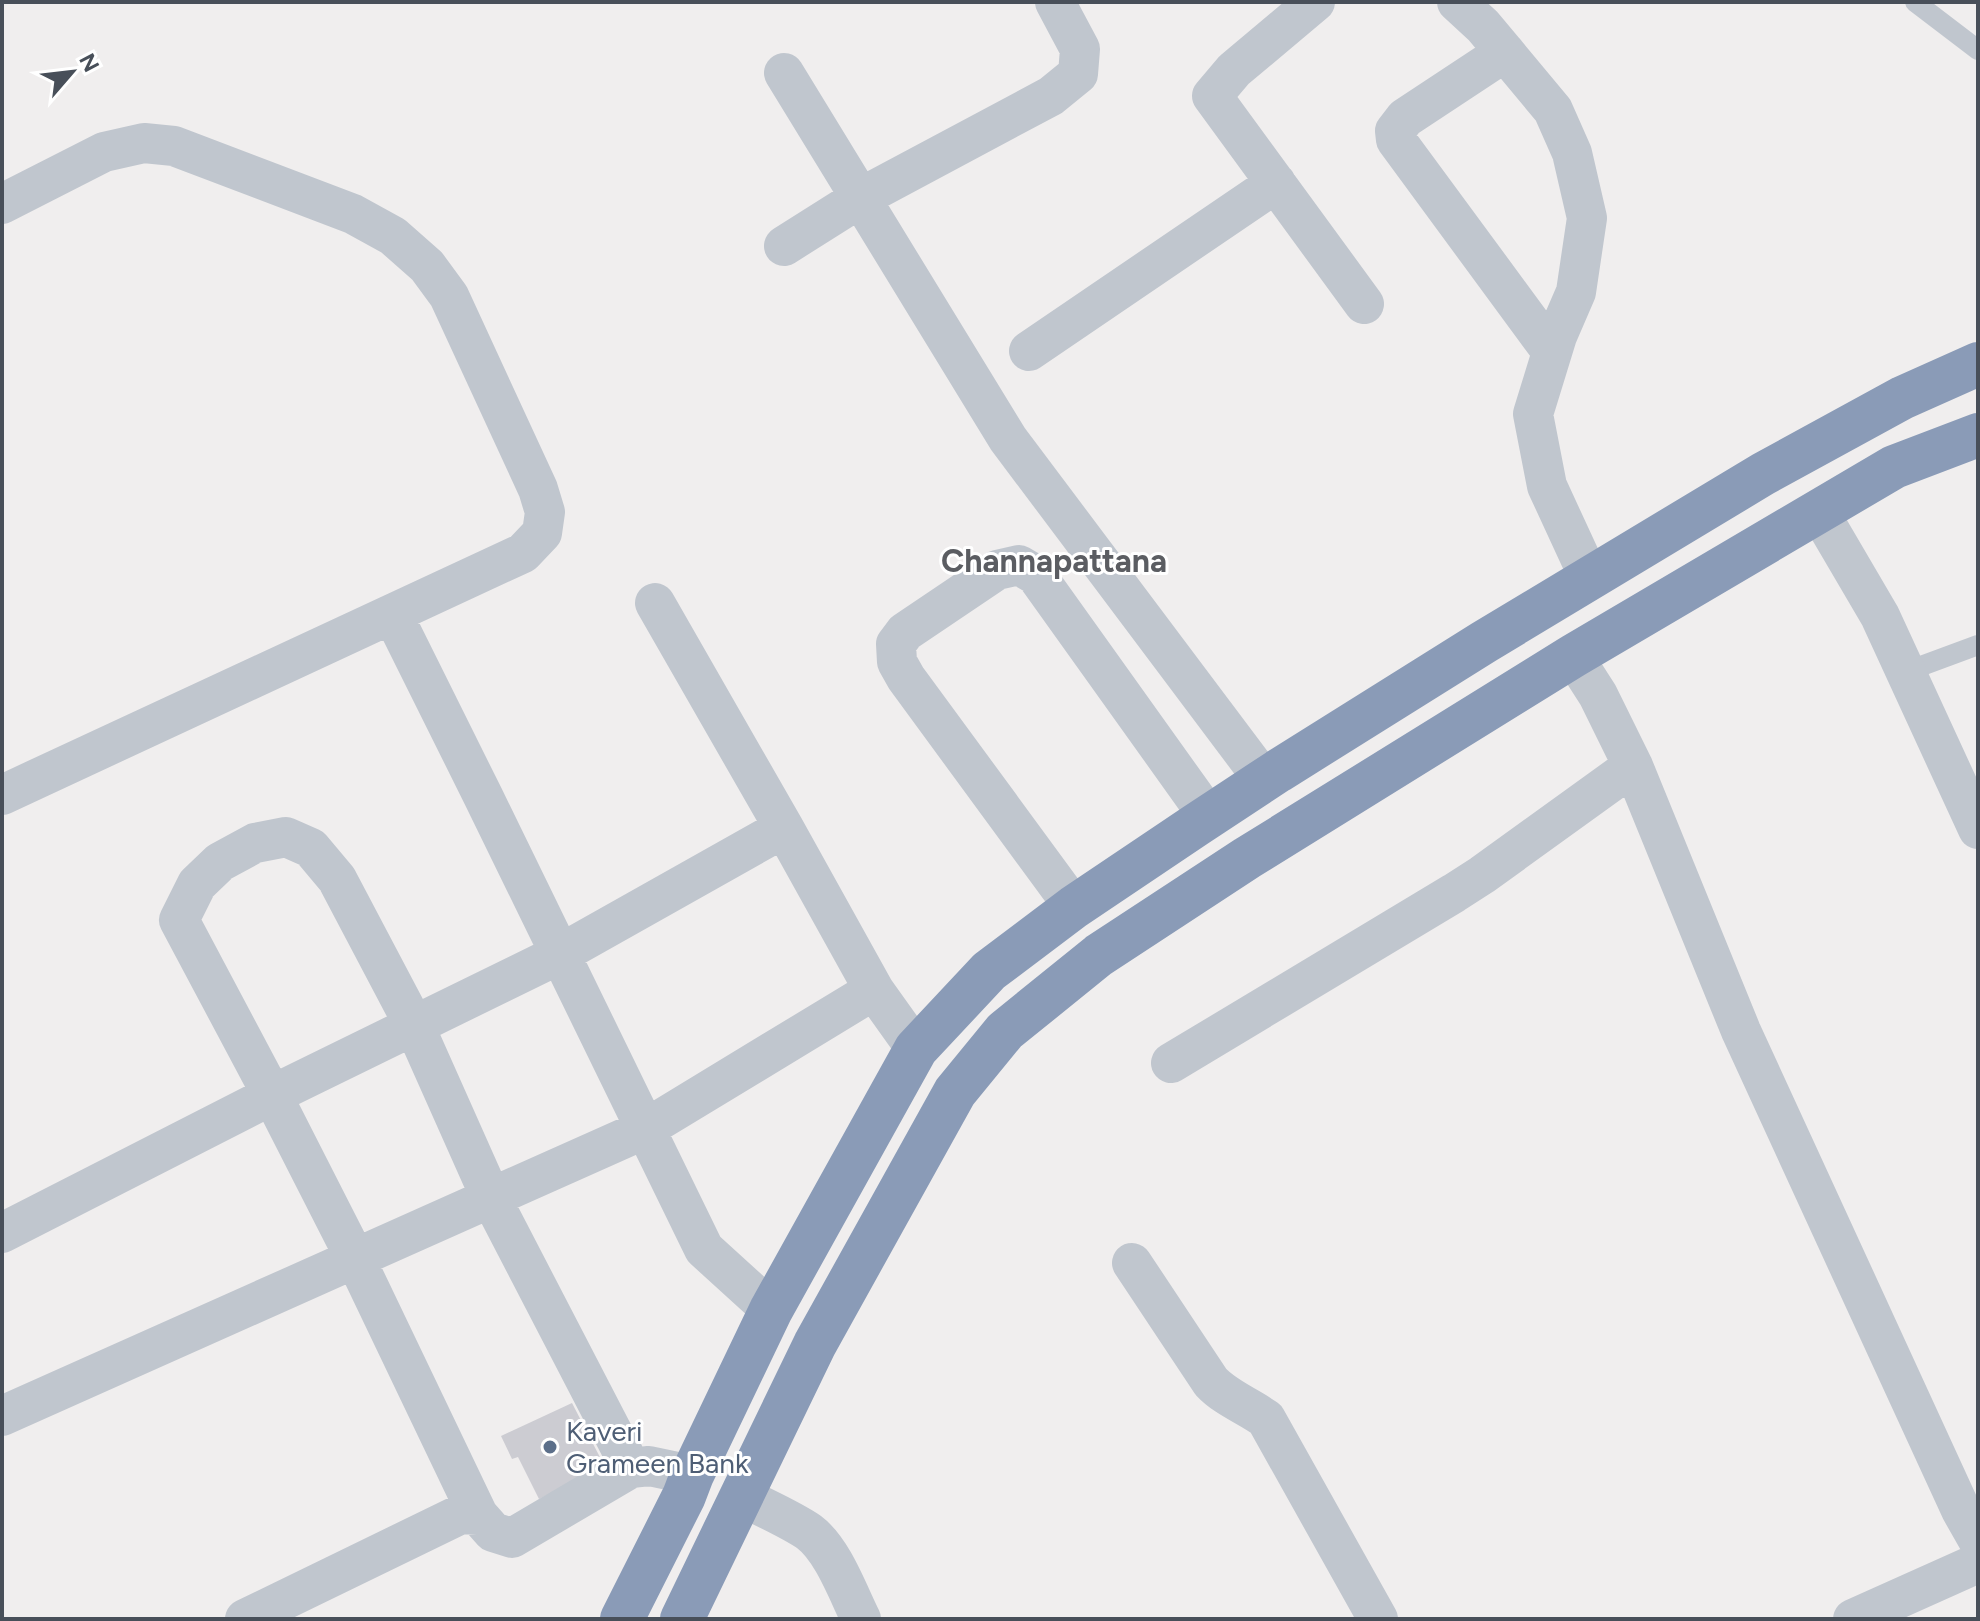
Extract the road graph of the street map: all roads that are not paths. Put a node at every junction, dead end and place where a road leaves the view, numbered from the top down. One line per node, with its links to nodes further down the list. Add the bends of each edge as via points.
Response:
1 (1055, 2): 9 (street, via 1080,49 1078,74 1051,96)
2 (1315, 2): 8 (street, via 1234,70 1212,96)
3 (1457, 2): 6 (street)
4 (1915, 2): 5 (lane)
5 (1978, 50)
6 (1505, 52): 14 (street, via 1553,110 1572,153 1587,218 1576,292); 14 (street, via 1405,118 1395,131 1396,140)
7 (784, 73): 9 (street)
8 (1276, 183): 12 (street); 13 (street)
9 (860, 198): 11 (street); 26 (street, via 1008,439)
10 (2, 204): 20 (street, via 104,152 144,143 174,146 353,214 393,236 427,266 449,296 545,512 542,533 523,553)
11 (784, 246)
12 (1364, 304)
13 (1029, 351)
14 (1552, 352): 18 (street, via 1533,414 1547,486)
15 (1978, 364): 18 (highway, via 1902,398 1763,474)
16 (1978, 435): 17 (highway, via 1894,467)
17 (1819, 512): 21 (highway); 24 (street, via 1880,616)
18 (1589, 577): 21 (highway); 26 (highway)
19 (655, 603): 29 (street)
20 (393, 615): 27 (street); 32 (street)
21 (1618, 629): 23 (highway)
22 (1978, 645): 24 (lane)
23 (1573, 656): 25 (street); 47 (highway, via 1099,955 1005,1031 955,1092 815,1344)
24 (1905, 672): 30 (street)
25 (1633, 766): 36 (street, via 1473,881); 49 (street, via 1741,1031)
26 (1264, 780): 28 (highway)
27 (2, 795)
28 (1209, 817): 31 (highway); 31 (street, via 1036,575 1019,565 997,570 905,632 896,644 897,662)
29 (784, 828): 32 (street); 33 (street)
30 (1978, 829)
31 (1074, 907): 35 (highway, via 989,971)
32 (560, 954): 34 (street); 38 (street)
33 (874, 990): 35 (street); 38 (street)
34 (414, 1025): 37 (street); 37 (street, via 337,879 311,848 286,837 255,843 220,862 197,884 179,920); 39 (street)
35 (916, 1049): 43 (highway)
36 (1171, 1063)
37 (272, 1095): 40 (street); 41 (street)
38 (645, 1129): 39 (street); 43 (street, via 704,1249)
39 (491, 1198): 41 (street); 45 (street)
40 (2, 1233)
41 (355, 1258): 44 (street); 48 (street)
42 (1132, 1263): 55 (street, via 1211,1382 1266,1419)
43 (771, 1310): 46 (highway)
44 (2, 1416)
45 (631, 1468): 46 (street, via 649,1466); 48 (street, via 512,1538 493,1532)
46 (692, 1475): 47 (highway); 52 (highway)
47 (741, 1496): 53 (highway); 54 (street, via 809,1532 821,1544)
48 (478, 1515): 51 (street, via 461,1514)
49 (1978, 1540)
50 (1978, 1563): 56 (street)
51 (245, 1619)
52 (622, 1619)
53 (682, 1619)
54 (861, 1619)
55 (1378, 1619)
56 (1853, 1619)

